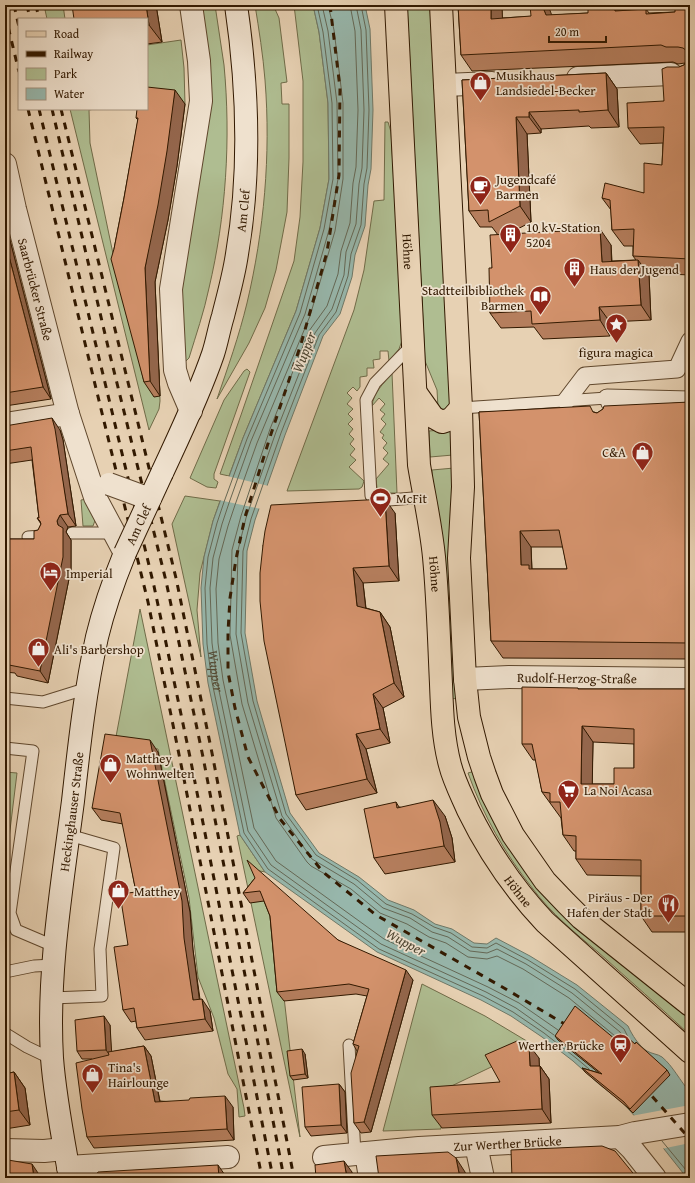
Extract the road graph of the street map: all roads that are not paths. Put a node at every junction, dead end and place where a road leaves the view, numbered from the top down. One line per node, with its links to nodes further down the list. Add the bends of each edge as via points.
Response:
1 (191, 5): 18 (street, via 199,61 201,101 171,289 175,370)
2 (236, 5): 18 (street, Am Clef, via 245,90 247,145 244,200 237,255 228,297 213,354)
3 (396, 5): 12 (main road, Höhne)
4 (441, 5): 8 (main road, Höhne)
5 (677, 73): 6 (street)
6 (556, 80)
7 (509, 82): 8 (street)
8 (445, 85): 17 (main road, Höhne)
9 (5, 164): 10 (street, Saarbrücker Straße)
10 (10, 210): 19 (street, Saarbrücker Straße)
11 (690, 341): 15 (street, via 677,369 585,376)
12 (414, 343): 13 (main road, Höhne); 22 (lane, via 375,383 366,400 371,496 377,501)
13 (416, 393): 17 (main road, via 433,417 442,422 451,420); 22 (main road, Höhne, via 419,465)
14 (690, 400): 16 (street)
15 (566, 401): 16 (lane); 17 (lane)
16 (607, 406)
17 (461, 408): 29 (main road, Höhne, via 463,487 459,558)
18 (191, 410): 23 (street, Am Clef, bridge)
19 (68, 414): 20 (street); 21 (street)
20 (5, 424)
21 (82, 458): 23 (street, bridge, via 95,475 109,484); 25 (street, via 95,497)
22 (425, 497): 33 (main road, Höhne, via 434,557)
23 (150, 499): 28 (street, Am Clef, bridge)
24 (72, 533): 25 (lane)
25 (114, 533): 28 (street)
26 (42, 536): 27 (lane)
27 (28, 537)
28 (125, 553): 31 (street, Heckinghauser Straße, via 97,637)
29 (465, 679): 30 (street, Rudolf-Herzog-Straße); 35 (main road, Höhne, via 469,717)
30 (690, 679)
31 (88, 688): 32 (lane, via 43,702); 36 (street, Heckinghauser Straße)
32 (5, 698)
33 (445, 740): 35 (main road, via 469,763 476,762); 43 (main road, Höhne, via 458,788 481,837 513,887 545,922)
34 (5, 748): 37 (lane, via 33,751 10,913 16,930)
35 (479, 757): 40 (main road, Höhne, via 492,794 512,835 545,881 581,918)
36 (68, 834): 37 (street, Heckinghauser Straße); 39 (lane, via 114,848 100,949 102,996)
37 (55, 956): 38 (lane, via 34,966); 39 (street, Heckinghauser Straße)
38 (5, 972)
39 (52, 998): 44 (street, Heckinghauser Straße)
40 (690, 1006)
41 (6, 1034): 44 (lane)
42 (349, 1045): 49 (lane)
43 (690, 1052)
44 (52, 1059): 52 (street, Heckinghauser Straße)
45 (690, 1124): 46 (street, Zur Werther Brücke)
46 (627, 1135): 47 (street, Zur Werther Brücke); 55 (street, via 632,1149)
47 (476, 1145): 49 (street, Zur Werther Brücke); 54 (street)
48 (5, 1150): 52 (street, via 44,1150)
49 (361, 1154): 51 (street, Zur Werther Brücke); 53 (street)
50 (228, 1157): 52 (street)
51 (324, 1157)
52 (67, 1165)
53 (370, 1178)
54 (483, 1178)
55 (655, 1178)

